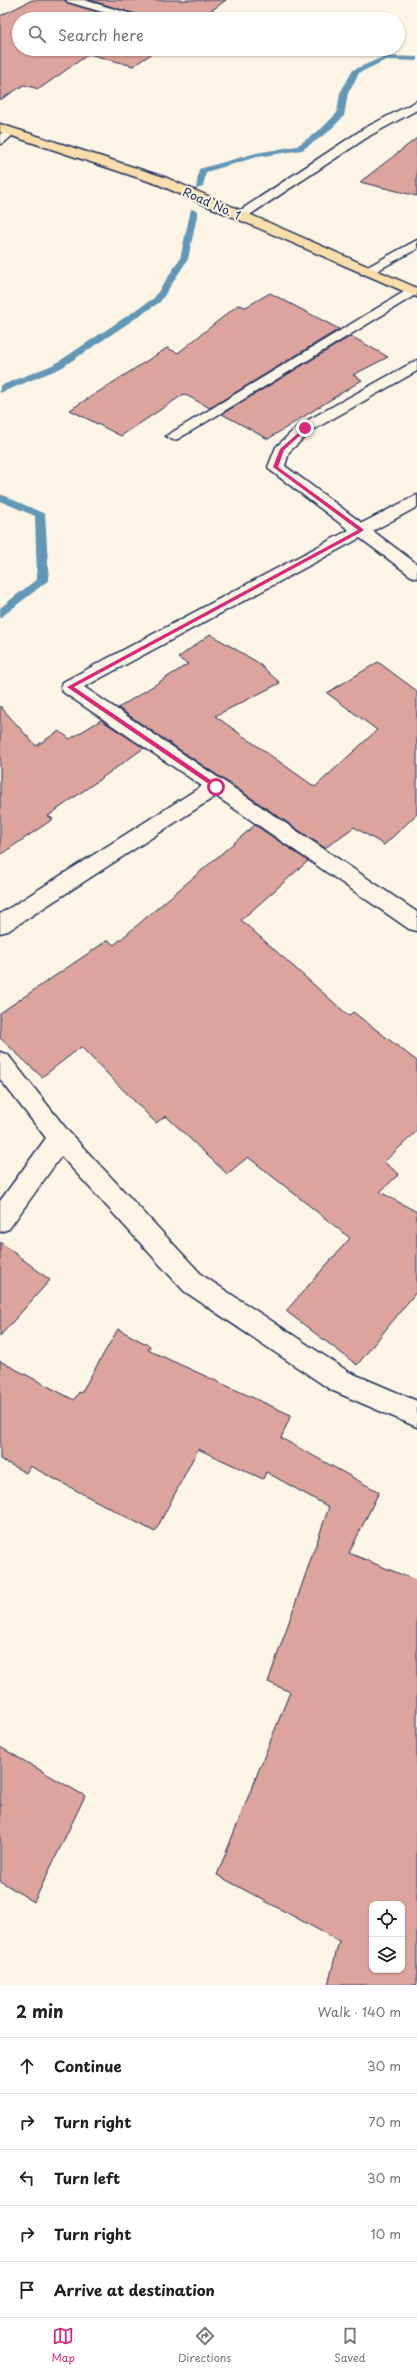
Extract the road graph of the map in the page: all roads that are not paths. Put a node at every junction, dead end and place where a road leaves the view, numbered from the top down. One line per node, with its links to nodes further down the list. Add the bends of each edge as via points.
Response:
1 (72, 0): 2 (street)
2 (114, 12)
3 (417, 105): 5 (street, via 367,132)
4 (3, 133): 5 (highway, Road No. 1, via 162,181)
5 (240, 215): 7 (highway, Road No. 1)
6 (417, 244): 7 (lane)
7 (366, 271): 8 (highway, Road No. 1)
8 (414, 292): 10 (lane)
9 (417, 365): 12 (street, via 305,428 282,450 276,467)
10 (173, 436)
11 (417, 500): 12 (street)
12 (361, 530): 13 (street); 14 (street, via 70,687)
13 (417, 572)
14 (216, 787): 15 (street); 16 (street)
15 (417, 923)
16 (0, 925)
17 (0, 1062): 18 (street)
18 (60, 1138): 19 (street); 20 (street, via 193,1283 340,1381)
19 (0, 1221)
20 (417, 1414)

